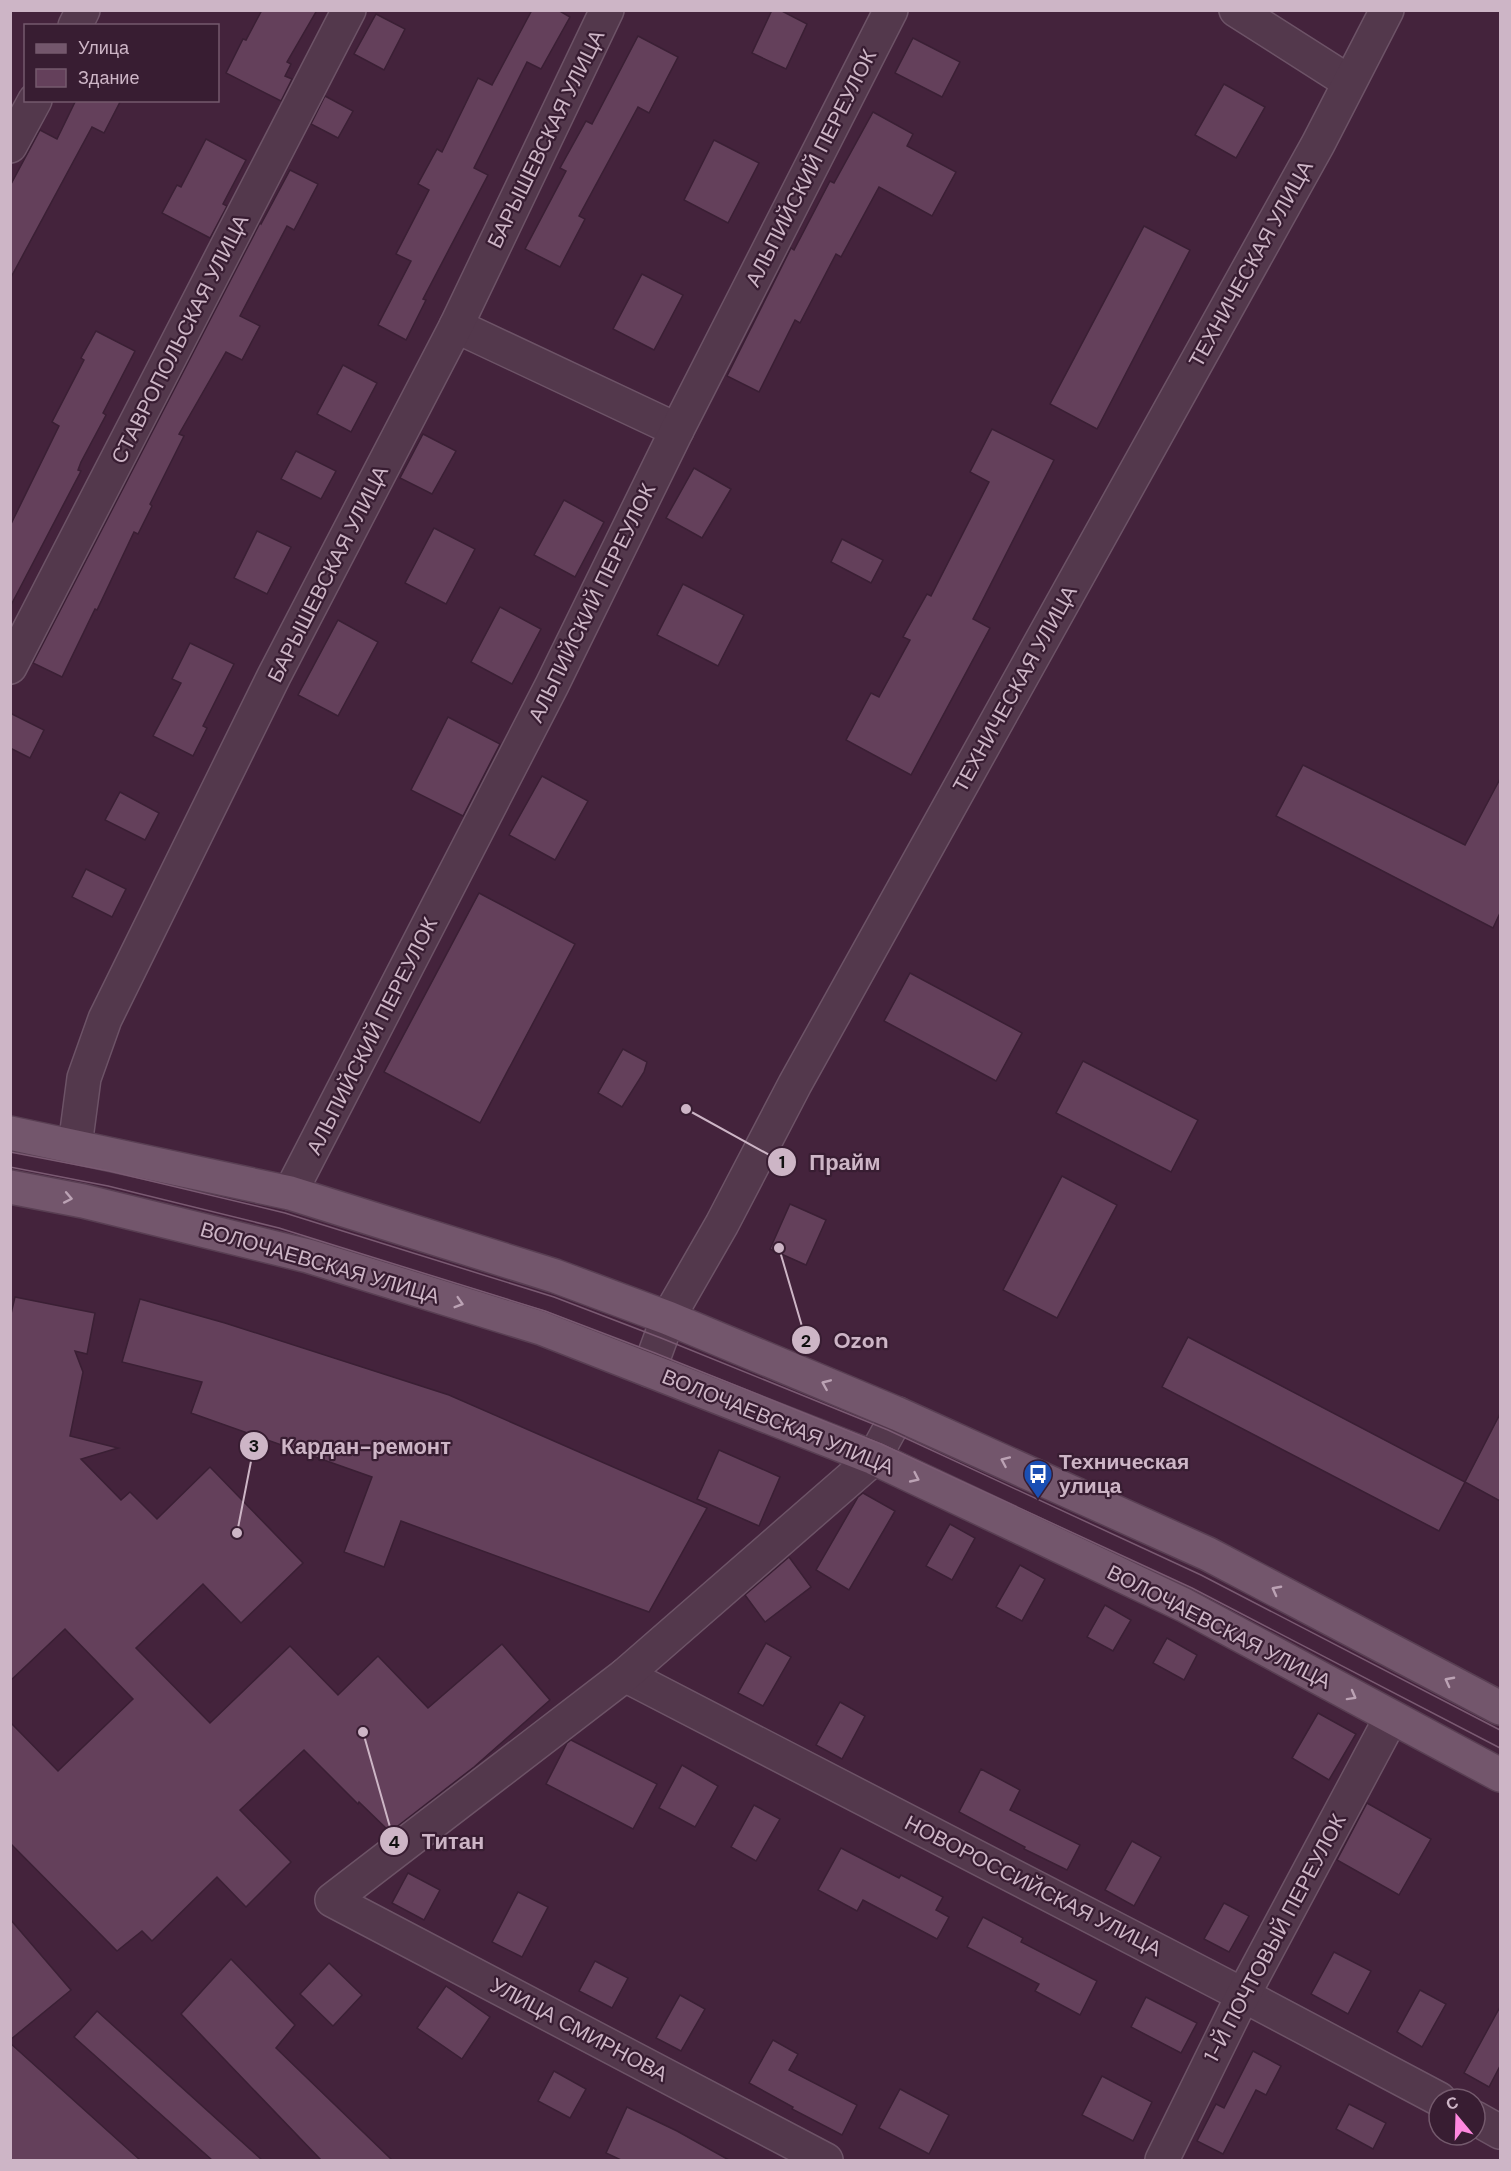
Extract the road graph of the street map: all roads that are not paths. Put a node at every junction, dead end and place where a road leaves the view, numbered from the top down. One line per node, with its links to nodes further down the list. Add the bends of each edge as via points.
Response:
1 (83, 10): 7 (street)
2 (349, 10): 13 (street, СТАВРОПОЛЬСКАЯ УЛИЦА)
3 (608, 10): 11 (street, БАРЫШЕВСКАЯ УЛИЦА)
4 (891, 10): 12 (street, АЛЬПИЙСКИЙ ПЕРЕУЛОК)
5 (1236, 10): 8 (street)
6 (1387, 10): 8 (street, ТЕХНИЧЕСКАЯ УЛИЦА)
7 (76, 24)
8 (1349, 82): 18 (street, ТЕХНИЧЕСКАЯ УЛИЦА)
9 (34, 102): 10 (street)
10 (10, 146)
11 (456, 326): 12 (street); 15 (street, БАРЫШЕВСКАЯ УЛИЦА, via 274,676 105,1020 84,1078)
12 (677, 430): 17 (street, АЛЬПИЙСКИЙ ПЕРЕУЛОК, via 552,685)
13 (10, 667)
14 (10, 1133): 15 (main road)
15 (75, 1146): 17 (main road)
16 (10, 1187): 19 (main road, ВОЛОЧАЕВСКАЯ УЛИЦА, one-way to 19, via 308,1256 541,1328)
17 (290, 1193): 18 (main road, via 555,1276)
18 (668, 1318): 19 (street, ТЕХНИЧЕСКАЯ УЛИЦА); 20 (main road, one-way to 18)
19 (649, 1370): 21 (main road, ВОЛОЧАЕВСКАЯ УЛИЦА)
20 (898, 1414): 21 (street); 23 (main road, one-way to 20, via 1208,1554)
21 (874, 1458): 22 (street); 24 (main road, ВОЛОЧАЕВСКАЯ УЛИЦА, one-way to 24, via 1184,1605)
22 (625, 1675): 26 (street, НОВОРОССИЙСКАЯ УЛИЦА); 28 (street, УЛИЦА СМИРНОВА, via 332,1900)
23 (1500, 1708)
24 (1391, 1718): 25 (main road, ВОЛОЧАЕВСКАЯ УЛИЦА); 26 (street, 1-Й ПОЧТОВЫЙ ПЕРЕУЛОК)
25 (1500, 1775)
26 (1244, 1995): 27 (street, НОВОРОССИЙСКАЯ УЛИЦА); 29 (street, 1-Й ПОЧТОВЫЙ ПЕРЕУЛОК)
27 (1427, 2093)
28 (826, 2160)
29 (1162, 2160)

